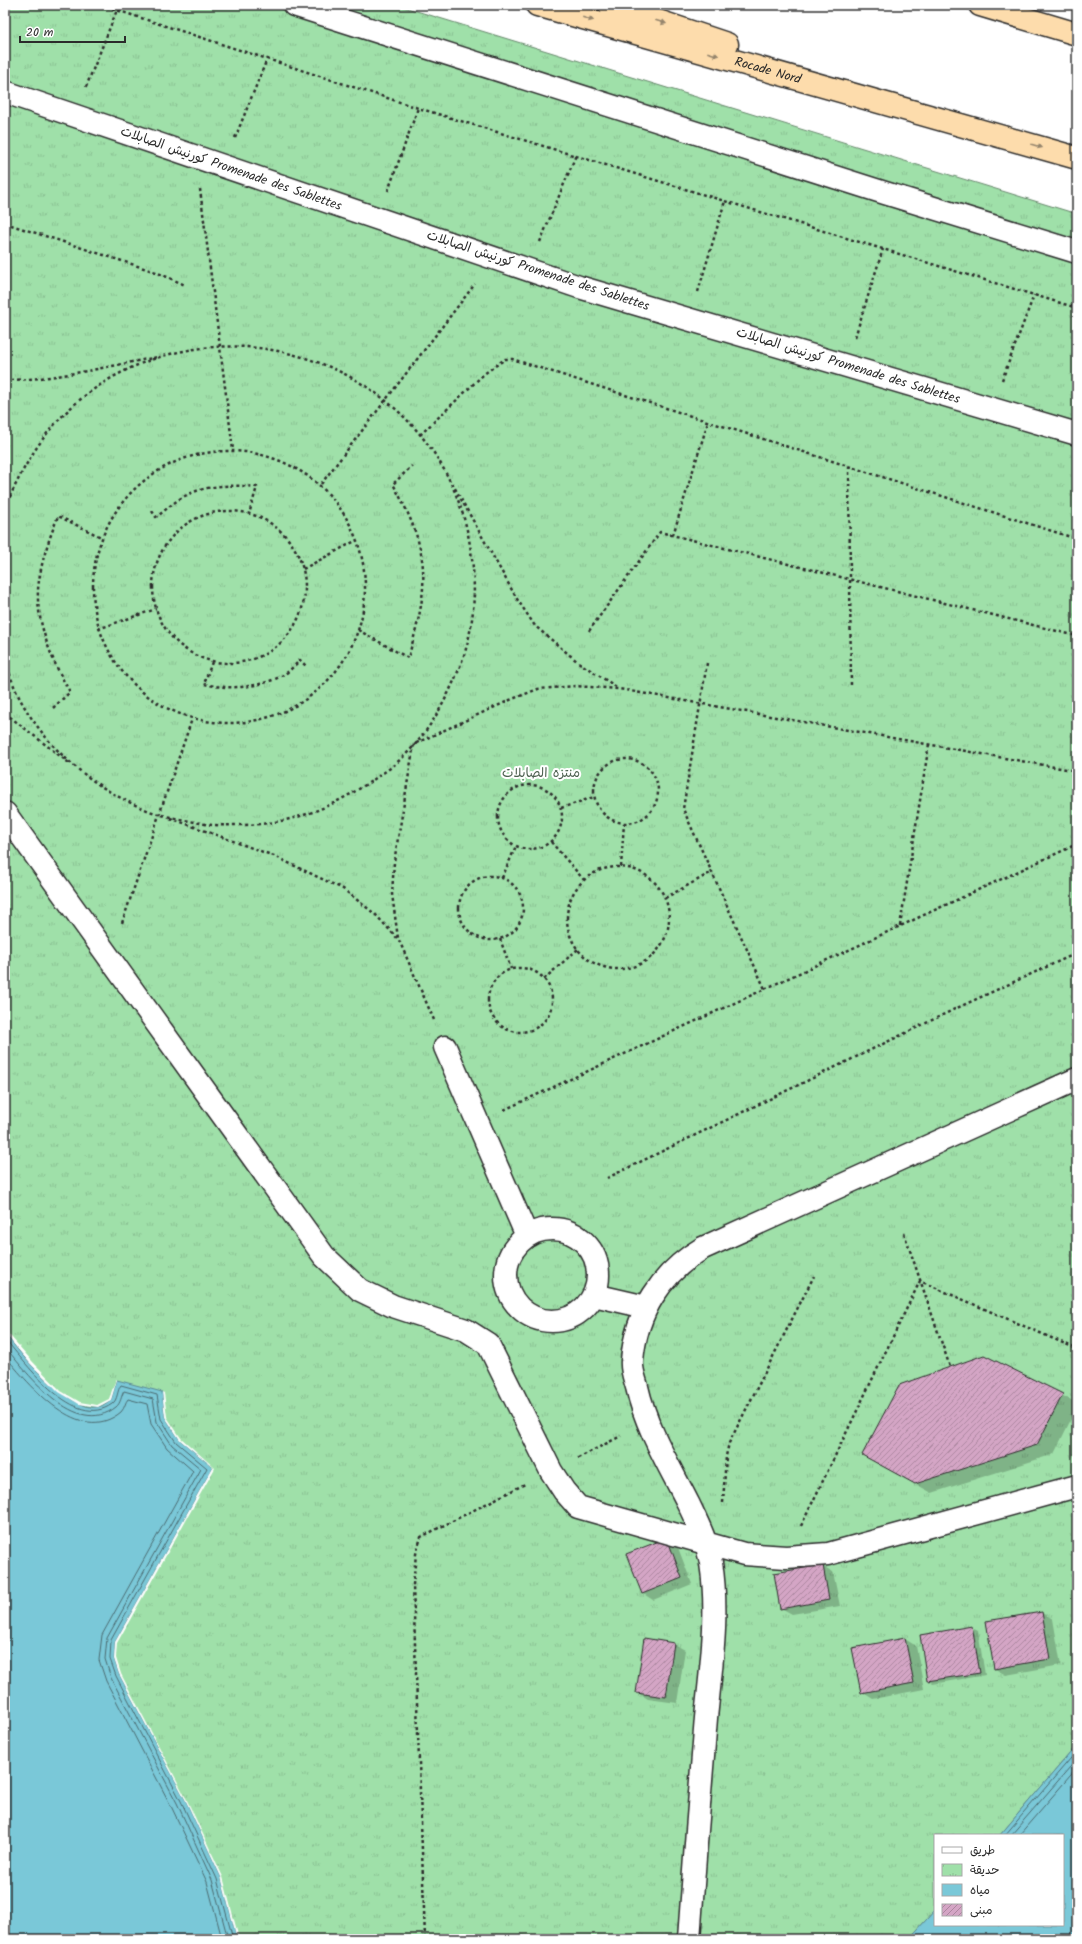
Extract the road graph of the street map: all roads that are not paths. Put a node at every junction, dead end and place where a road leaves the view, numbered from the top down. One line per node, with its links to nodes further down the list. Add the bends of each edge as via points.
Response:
1 (294, 5): 12 (street)
2 (537, 5): 10 (highway, Rocade Nord, one-way to 10)
3 (610, 5): 10 (highway, Rocade Nord, one-way to 10)
4 (980, 5): 6 (highway)
5 (993, 5): 6 (street)
6 (1025, 18): 7 (highway); 8 (highway)
7 (1077, 31)
8 (1077, 34)
9 (5, 92): 13 (street, كورنيش الصابلات Promenade des Sablettes, via 579,287)
10 (999, 135): 11 (highway, Rocade Nord, one-way to 11)
11 (1077, 158)
12 (1077, 252)
13 (1077, 434)
14 (5, 813): 21 (street, via 324,1256 360,1290 393,1306 466,1330 488,1344 551,1471 578,1507)
15 (446, 1047): 17 (street)
16 (1077, 1079): 19 (street, via 703,1248 670,1272)
17 (527, 1236): 18 (street, via 544,1229 562,1230 578,1237 590,1249 597,1265 598,1282); 18 (street, via 514,1247 507,1262 505,1279 509,1295 519,1309 533,1318 550,1322 564,1320 576,1315)
18 (594, 1295): 19 (street)
19 (646, 1307): 21 (street, via 635,1339 632,1364 638,1395 648,1422)
20 (1077, 1486): 21 (street, via 828,1554 786,1557 744,1554)
21 (706, 1543): 22 (street, via 714,1585 714,1620)
22 (689, 1939)

